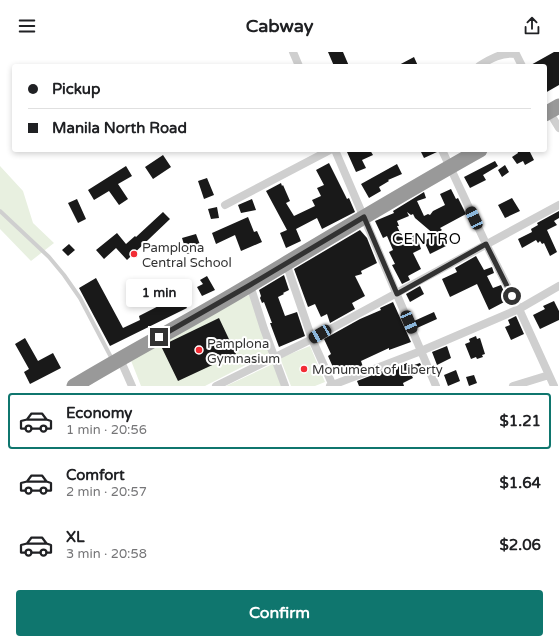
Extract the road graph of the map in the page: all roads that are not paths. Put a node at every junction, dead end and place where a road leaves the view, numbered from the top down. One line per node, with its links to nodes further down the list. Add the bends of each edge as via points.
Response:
1 (293, 52): 2 (street)
2 (298, 64)
3 (482, 64): 4 (street, via 507,52 516,54)
4 (521, 64)
5 (549, 110): 6 (street)
6 (559, 128)
7 (326, 152): 13 (street)
8 (336, 152): 15 (street)
9 (443, 152): 11 (street)
10 (477, 152): 11 (highway)
11 (451, 167): 15 (highway); 16 (street)
12 (559, 205): 16 (street)
13 (225, 206)
14 (0, 211): 25 (lane, via 49,257 64,275)
15 (364, 217): 17 (highway); 20 (street)
16 (486, 244): 20 (street); 21 (street)
17 (286, 263): 18 (highway); 22 (street)
18 (250, 285): 24 (street); 25 (highway)
19 (559, 286): 21 (street)
20 (397, 294): 22 (street); 23 (street)
21 (519, 309): 23 (street); 26 (street)
22 (312, 338): 24 (street); 31 (street)
23 (421, 351): 31 (street); 32 (street)
24 (274, 357): 29 (street); 30 (street)
25 (117, 360): 27 (highway); 28 (street)
26 (549, 375): 33 (street); 34 (street)
27 (74, 386)
28 (132, 386)
29 (216, 386)
30 (286, 386)
31 (332, 386)
32 (436, 386)
33 (513, 386)
34 (554, 386)

